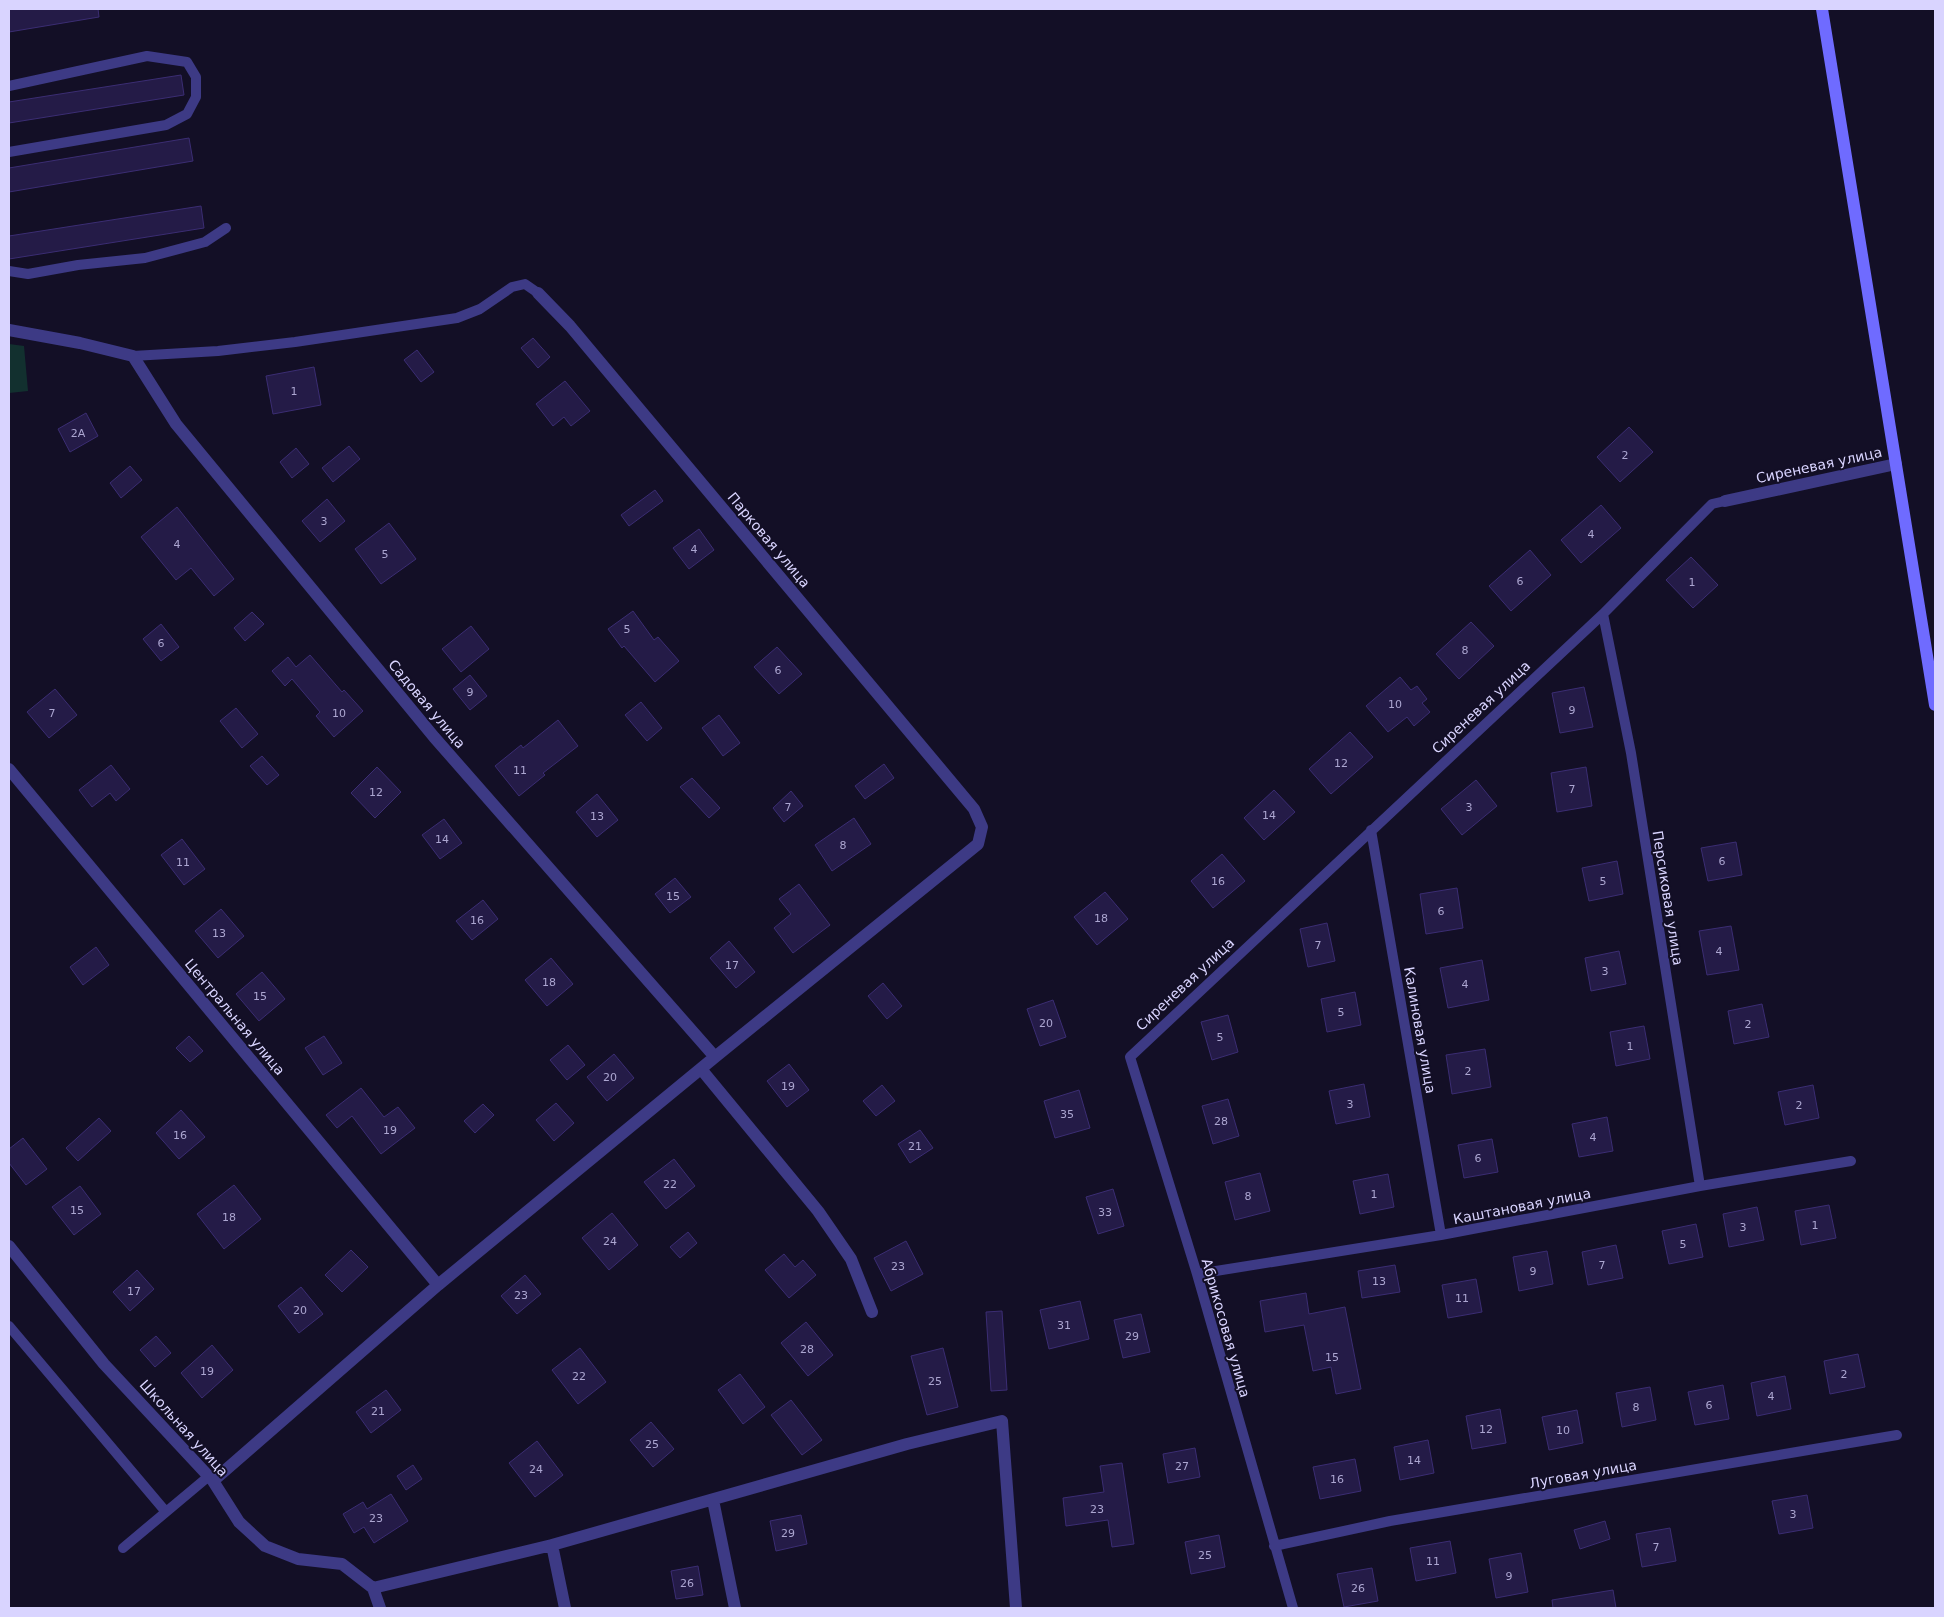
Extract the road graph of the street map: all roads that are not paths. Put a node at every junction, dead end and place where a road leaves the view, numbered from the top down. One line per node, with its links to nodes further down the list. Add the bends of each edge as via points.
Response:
1 (1822, 9): 9 (main road)
2 (9, 86): 3 (lane, via 147,56 188,62 196,77 196,98 186,114 166,125)
3 (9, 152)
4 (226, 228): 5 (lane, via 205,242 145,258 28,274)
5 (9, 271)
6 (538, 292): 8 (lane, via 524,284 512,287 480,309 457,318 295,342); 15 (street, Парковая улица, via 570,326 974,809 982,827 978,844)
7 (9, 330): 8 (street)
8 (133, 356): 15 (street, Садовая улица, via 176,424 428,729)
9 (1896, 464): 10 (street, Сиреневая улица); 12 (main road)
10 (1725, 501): 11 (lane, Сиреневая улица, via 1712,504)
11 (1603, 614): 14 (lane, Сиреневая улица); 19 (lane, Персиковая улица, via 1631,753)
12 (1935, 705)
13 (9, 768): 23 (street, Центральная улица)
14 (1371, 830): 16 (lane, Сиреневая улица); 20 (lane, Калиновая улица)
15 (715, 1057): 17 (street)
16 (1130, 1057): 22 (lane, Абрикосовая улица)
17 (701, 1069): 23 (street); 24 (street, via 818,1211 851,1259)
18 (1851, 1161): 19 (lane, Каштановая улица)
19 (1700, 1186): 20 (lane, Каштановая улица)
20 (1442, 1235): 22 (lane, Каштановая улица)
21 (9, 1246): 27 (street, Школьная улица, via 104,1364)
22 (1197, 1274): 31 (lane, Абрикосовая улица)
23 (438, 1285): 27 (street)
24 (872, 1312)
25 (9, 1326): 29 (lane)
26 (1897, 1434): 31 (lane, Луговая улица, via 1390,1521)
27 (211, 1478): 29 (lane); 33 (street, Школьная улица, via 239,1522 265,1546 298,1559 342,1564)
28 (713, 1500): 30 (street); 36 (street); 37 (street, via 907,1444 1002,1421)
29 (166, 1512): 32 (lane)
30 (552, 1545): 33 (street); 35 (street)
31 (1274, 1546): 38 (lane, Абрикосовая улица)
32 (123, 1548)
33 (373, 1588): 34 (street)
34 (380, 1608)
35 (565, 1608)
36 (735, 1608)
37 (1016, 1608)
38 (1293, 1608)

